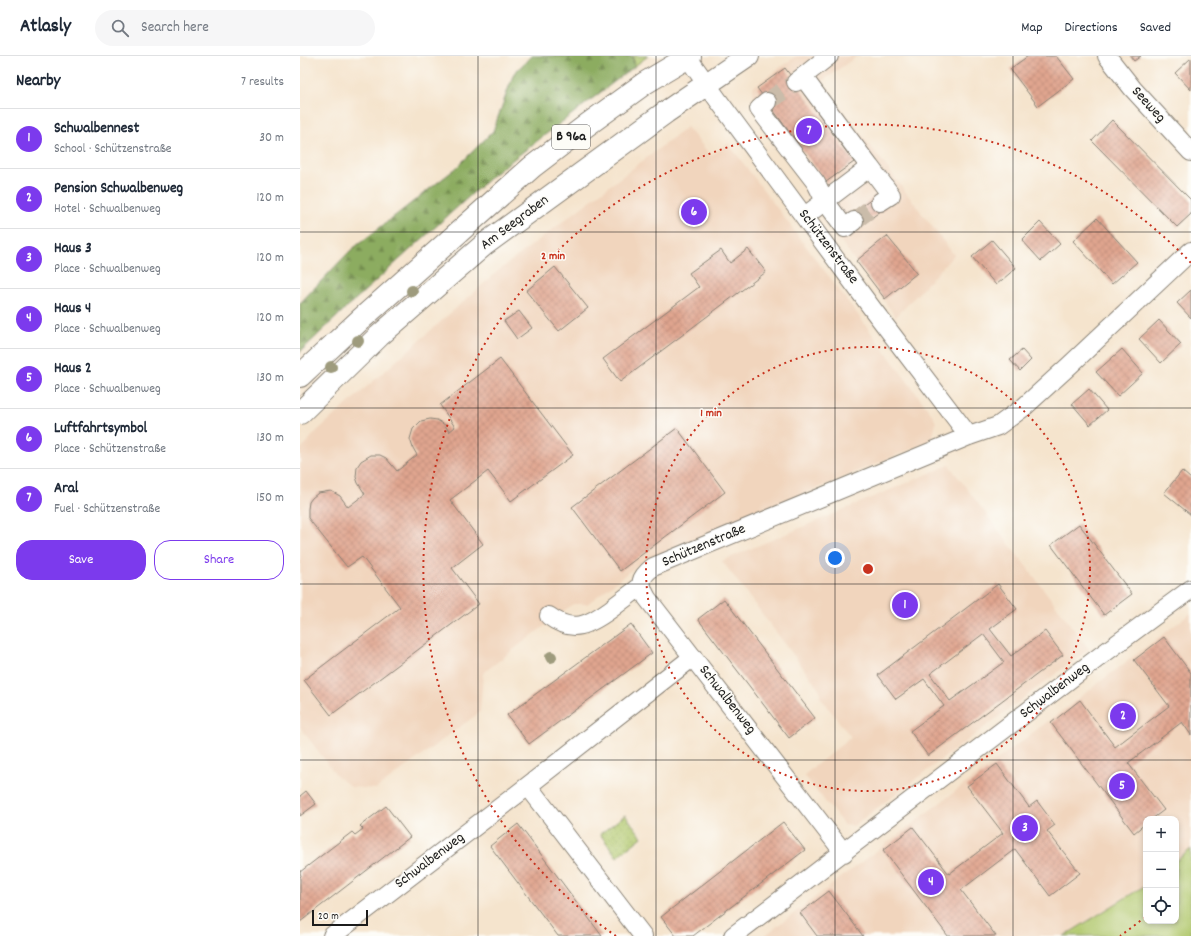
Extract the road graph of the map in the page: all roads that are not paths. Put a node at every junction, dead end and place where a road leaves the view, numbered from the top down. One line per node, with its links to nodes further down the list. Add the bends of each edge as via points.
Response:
1 (748, 56): 5 (main road, Am Seegraben / B 96a)
2 (829, 56): 10 (street, via 799,79)
3 (1107, 56): 9 (street, Seeweg, via 1133,89)
4 (689, 57): 5 (street, Schützenstraße); 16 (main road, Am Seegraben / B 96a, via 645,83 532,167)
5 (706, 84): 8 (street, Schützenstraße); 17 (main road, Am Seegraben / B 96a, via 485,244 379,336)
6 (767, 102): 7 (street, via 759,109)
7 (776, 132): 8 (street); 11 (street, via 816,183)
8 (754, 147): 13 (street, Schützenstraße)
9 (1191, 152)
10 (870, 167): 11 (street); 12 (street, via 891,194)
11 (824, 201): 13 (street); 14 (street, via 845,228)
12 (880, 202)
13 (805, 216): 18 (street, Schützenstraße)
14 (854, 221)
15 (1191, 251): 18 (street, Schützenstraße, via 1024,407 998,426)
16 (300, 376)
17 (300, 413)
18 (969, 436): 19 (street, Schützenstraße, via 653,567 644,574)
19 (641, 586): 21 (street, via 588,624 566,625); 22 (street, via 647,598)
20 (1191, 589): 24 (street, Schwalbenweg)
21 (549, 616)
22 (693, 657): 23 (street, Schwalbenweg); 24 (street, Schwalbenweg)
23 (528, 786): 25 (street, Schwalbenweg); 26 (street)
24 (844, 853): 27 (street, Schwalbenweg)
25 (332, 936)
26 (643, 936)
27 (733, 936)

